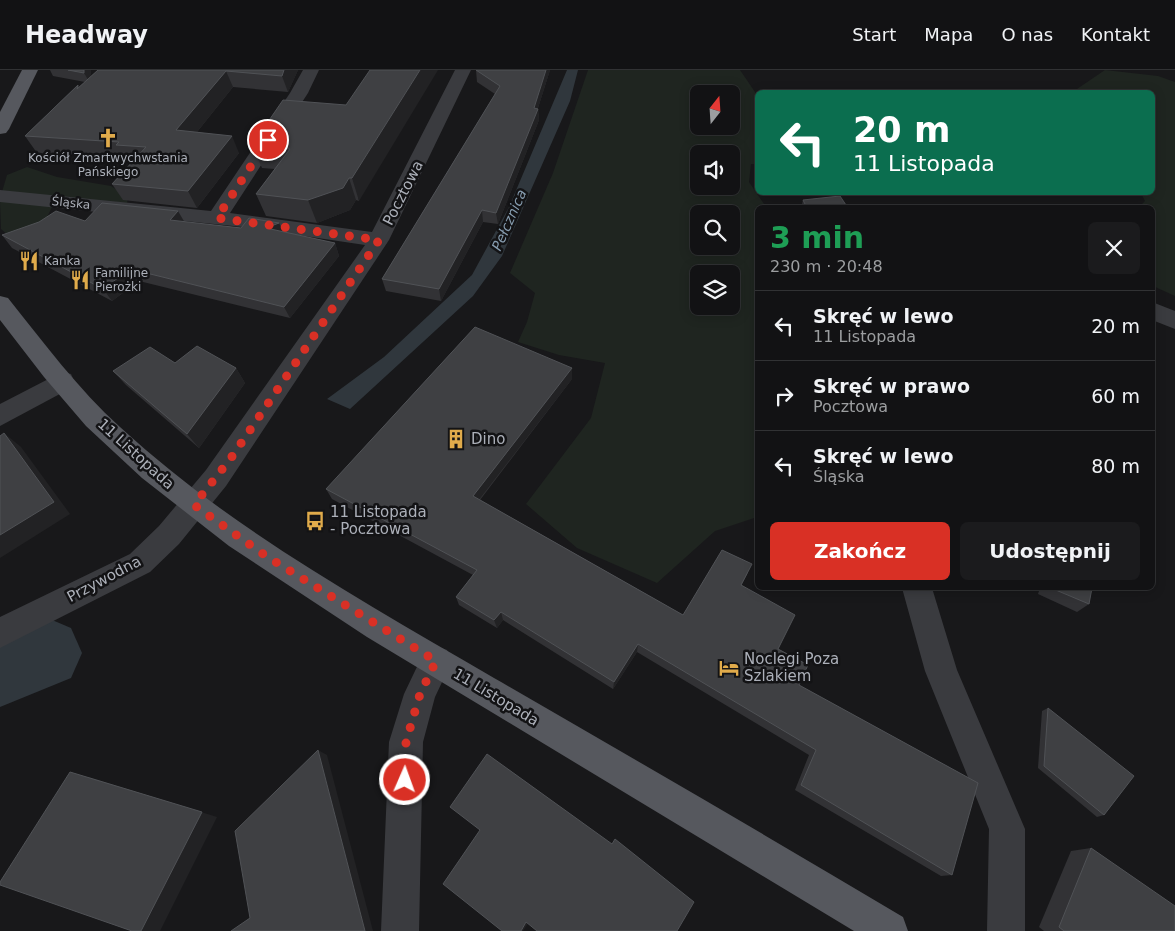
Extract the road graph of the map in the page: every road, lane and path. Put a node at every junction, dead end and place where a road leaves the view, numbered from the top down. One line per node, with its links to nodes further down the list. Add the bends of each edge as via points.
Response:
1 (30, 70): 4 (main road)
2 (311, 70): 6 (street)
3 (463, 70): 7 (street, Pocztowa)
4 (0, 129)
5 (0, 196): 6 (street, Śląska)
6 (217, 218): 7 (street, Śląska)
7 (379, 240): 13 (street, Pocztowa, via 231,458)
8 (0, 304): 11 (main road, 11 Listopada)
9 (1155, 311): 10 (street)
10 (1175, 321)
11 (62, 381): 12 (street); 13 (main road, 11 Listopada, via 109,433)
12 (0, 416)
13 (194, 505): 15 (street, Przywodna, via 140,563); 16 (main road, 11 Listopada, via 266,556)
14 (918, 590): 19 (street, via 941,671 1007,829)
15 (0, 633)
16 (436, 661): 17 (street, via 420,694 406,742); 18 (main road, 11 Listopada)
17 (400, 931)
18 (890, 931)
19 (1006, 931)

